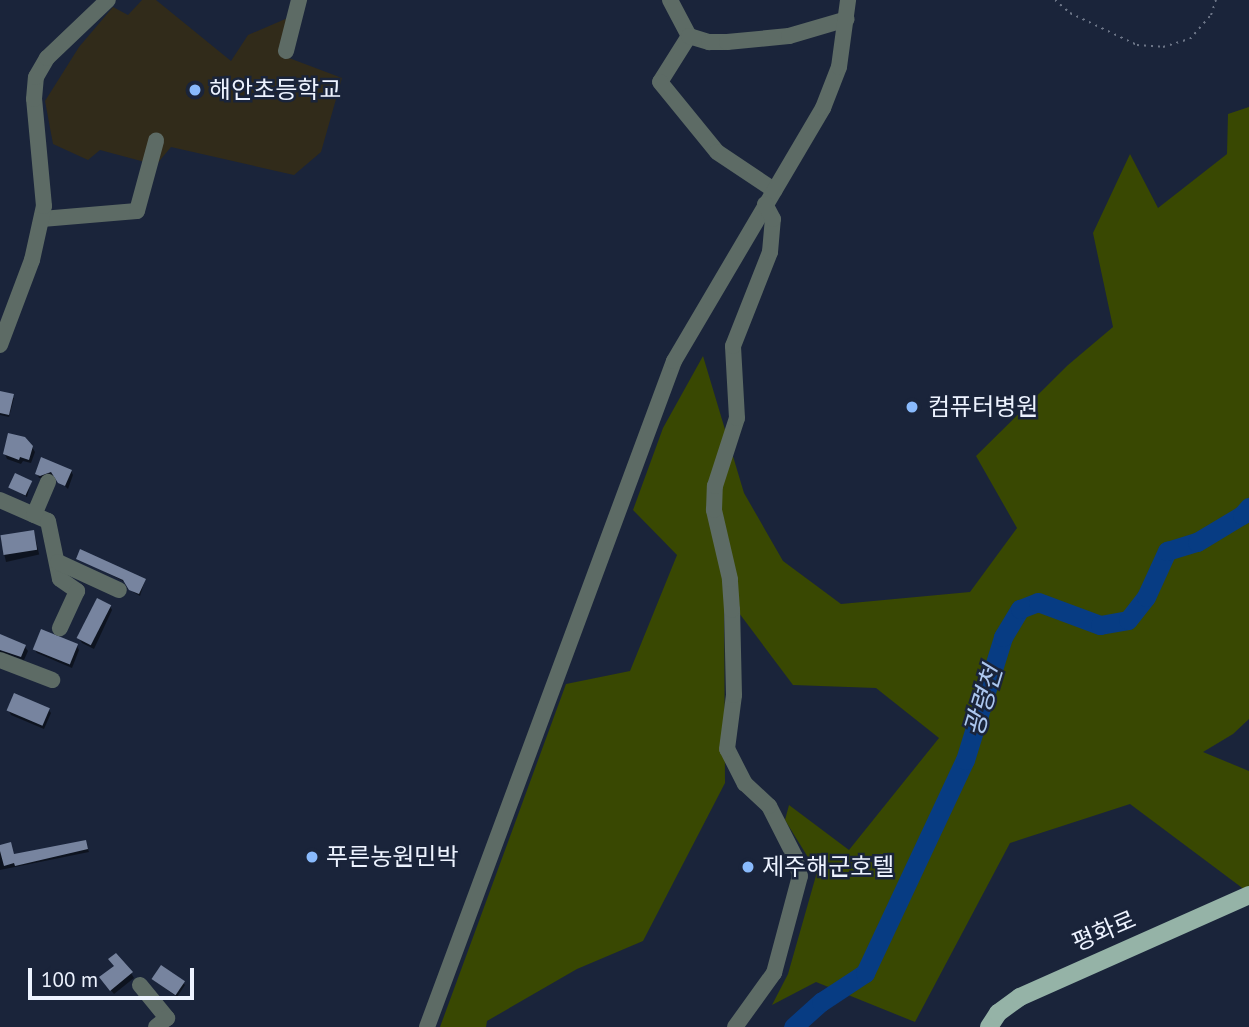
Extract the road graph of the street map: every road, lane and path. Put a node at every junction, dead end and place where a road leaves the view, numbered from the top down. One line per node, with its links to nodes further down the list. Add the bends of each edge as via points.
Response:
1 (107, 0): 13 (street, via 47,58 36,77)
2 (299, 0): 9 (street)
3 (670, 0): 8 (street)
4 (848, 0): 7 (street)
5 (1055, 0): 6 (path, via 1070,13 1137,45 1163,47 1190,38 1210,15)
6 (1216, 0)
7 (847, 19): 8 (street, via 789,36 709,42); 11 (street, via 832,89)
8 (689, 36): 11 (street, via 660,82 717,152)
9 (286, 51)
10 (156, 141): 13 (street, via 137,211)
11 (774, 190): 12 (street)
12 (765, 204): 26 (street, via 674,361); 27 (street, via 773,219 770,253 733,346 737,418 715,486 714,510 730,579 732,610 734,695 727,749 745,784 769,806 800,876 774,973)
13 (42, 219): 14 (street)
14 (0, 345)
15 (48, 482): 17 (street)
16 (0, 500): 17 (street)
17 (34, 515): 18 (street, via 48,521)
18 (58, 562): 19 (street); 20 (street, via 60,579 77,591)
19 (118, 590)
20 (60, 628)
21 (0, 660): 22 (street)
22 (52, 680)
23 (1249, 895): 28 (main road, 평화로, via 1020,997 998,1013)
24 (140, 985): 25 (street, via 167,1018)
25 (156, 1027)
26 (427, 1027)
27 (735, 1027)
28 (989, 1027)

